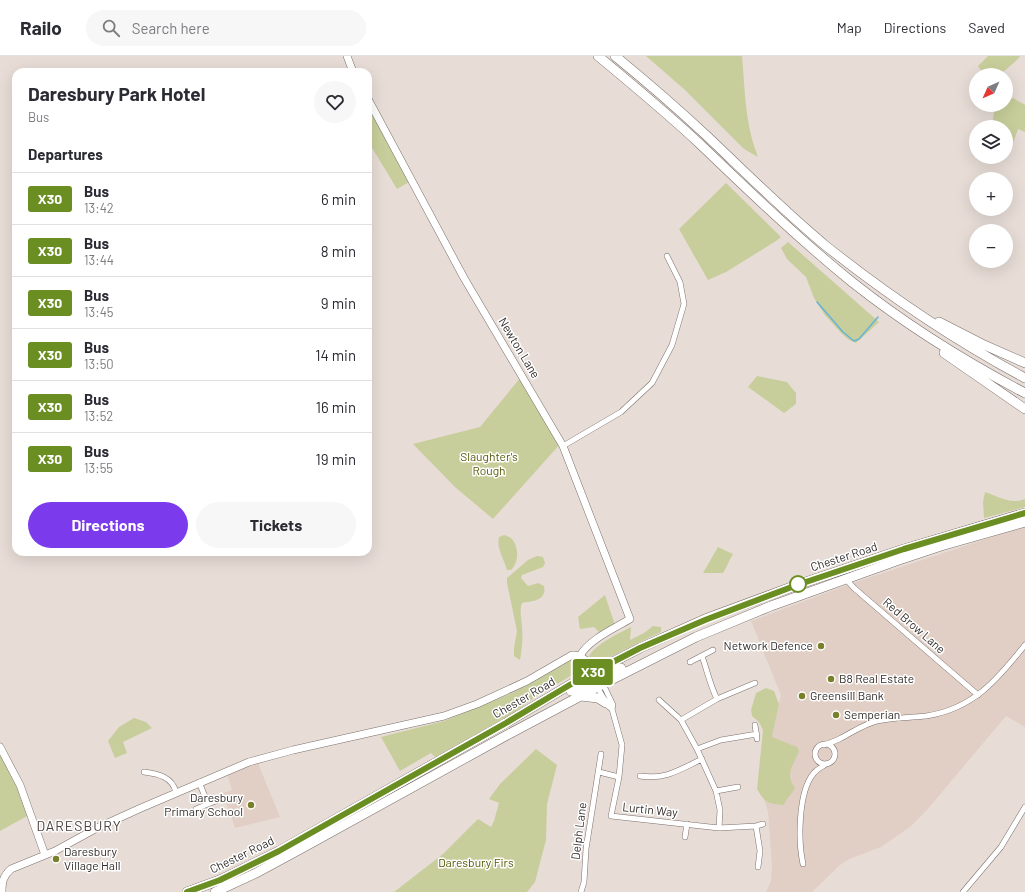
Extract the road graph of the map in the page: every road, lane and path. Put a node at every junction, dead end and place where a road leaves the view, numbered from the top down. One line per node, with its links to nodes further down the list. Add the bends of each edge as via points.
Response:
1 (347, 56): 4 (street)
2 (598, 56): 8 (highway, via 688,133 767,209)
3 (615, 56): 7 (highway, via 695,125 807,229)
4 (352, 68)
5 (372, 106): 13 (street, Newton Lane, via 464,278)
6 (667, 256): 13 (street, via 680,282 684,304 672,345 652,383 621,412)
7 (884, 290): 9 (highway, via 967,337); 10 (highway, via 957,340)
8 (876, 300): 11 (highway, via 948,350); 12 (highway, via 913,333)
9 (1025, 363)
10 (1025, 378)
11 (1025, 393)
12 (1025, 409)
13 (563, 446): 21 (street, Newton Lane, via 630,619 591,643 585,649)
14 (1025, 513): 16 (highway, Chester Road)
15 (1025, 522): 17 (highway, Chester Road, via 941,546)
16 (842, 570): 17 (street, Red Brow Lane); 23 (highway, Chester Road, via 754,600 640,648)
17 (846, 579): 23 (highway, Chester Road, via 736,620); 25 (street, Red Brow Lane)
18 (1025, 645): 25 (street, via 996,680)
19 (713, 650): 20 (street)
20 (702, 656): 22 (street); 27 (street)
21 (582, 658): 23 (street); 46 (street, Chester Road, via 571,656 527,681 444,716 266,756)
22 (690, 662)
23 (596, 679): 26 (highway, Chester Road); 29 (street); 29 (street, via 613,704); 63 (highway, Chester Road, via 520,714 279,851 220,880)
24 (755, 683): 27 (street)
25 (978, 695): 32 (street, via 938,714 876,721)
26 (579, 696): 29 (highway, via 598,698); 64 (highway, Chester Road, via 256,873)
27 (717, 699): 30 (street)
28 (659, 700): 30 (street)
29 (609, 706): 45 (street, via 622,745)
30 (681, 720): 35 (street)
31 (755, 726): 35 (street, via 757,737 721,740)
32 (840, 739): 33 (street); 36 (street)
33 (824, 745): 36 (street, via 830,746); 38 (street, via 817,748)
34 (0, 747): 59 (street, via 20,785)
35 (697, 749): 39 (street)
36 (834, 753): 40 (street, via 833,759)
37 (601, 754): 42 (street, Delph Lane)
38 (815, 756): 40 (street, via 818,762); 43 (street)
39 (702, 759): 44 (street, via 657,778); 48 (street)
40 (826, 764): 43 (street)
41 (144, 772): 49 (street, via 163,775)
42 (599, 772): 45 (street); 65 (street, Delph Lane)
43 (814, 772): 60 (street, via 802,801 800,843)
44 (640, 776)
45 (619, 777): 54 (street, Lurtin Way, via 612,816)
46 (199, 782): 49 (street, Chester Road); 51 (street)
47 (738, 787): 48 (street)
48 (716, 791): 57 (street, via 720,810)
49 (176, 792): 59 (street, Chester Road)
50 (216, 802): 51 (street)
51 (208, 804): 53 (street)
52 (1025, 807): 66 (street, via 1001,847)
53 (196, 809)
54 (687, 824): 57 (street, Lurtin Way); 58 (street, Lurtin Way)
55 (763, 824): 56 (street, Lurtin Way)
56 (756, 826): 57 (street, Lurtin Way); 61 (street, via 760,851)
57 (719, 828)
58 (685, 837)
59 (45, 855): 62 (street, Chester Road, via 6,873 2,882)
60 (804, 864)
61 (758, 867)
62 (2, 892)
63 (187, 892)
64 (215, 892)
65 (581, 892)
66 (963, 892)

